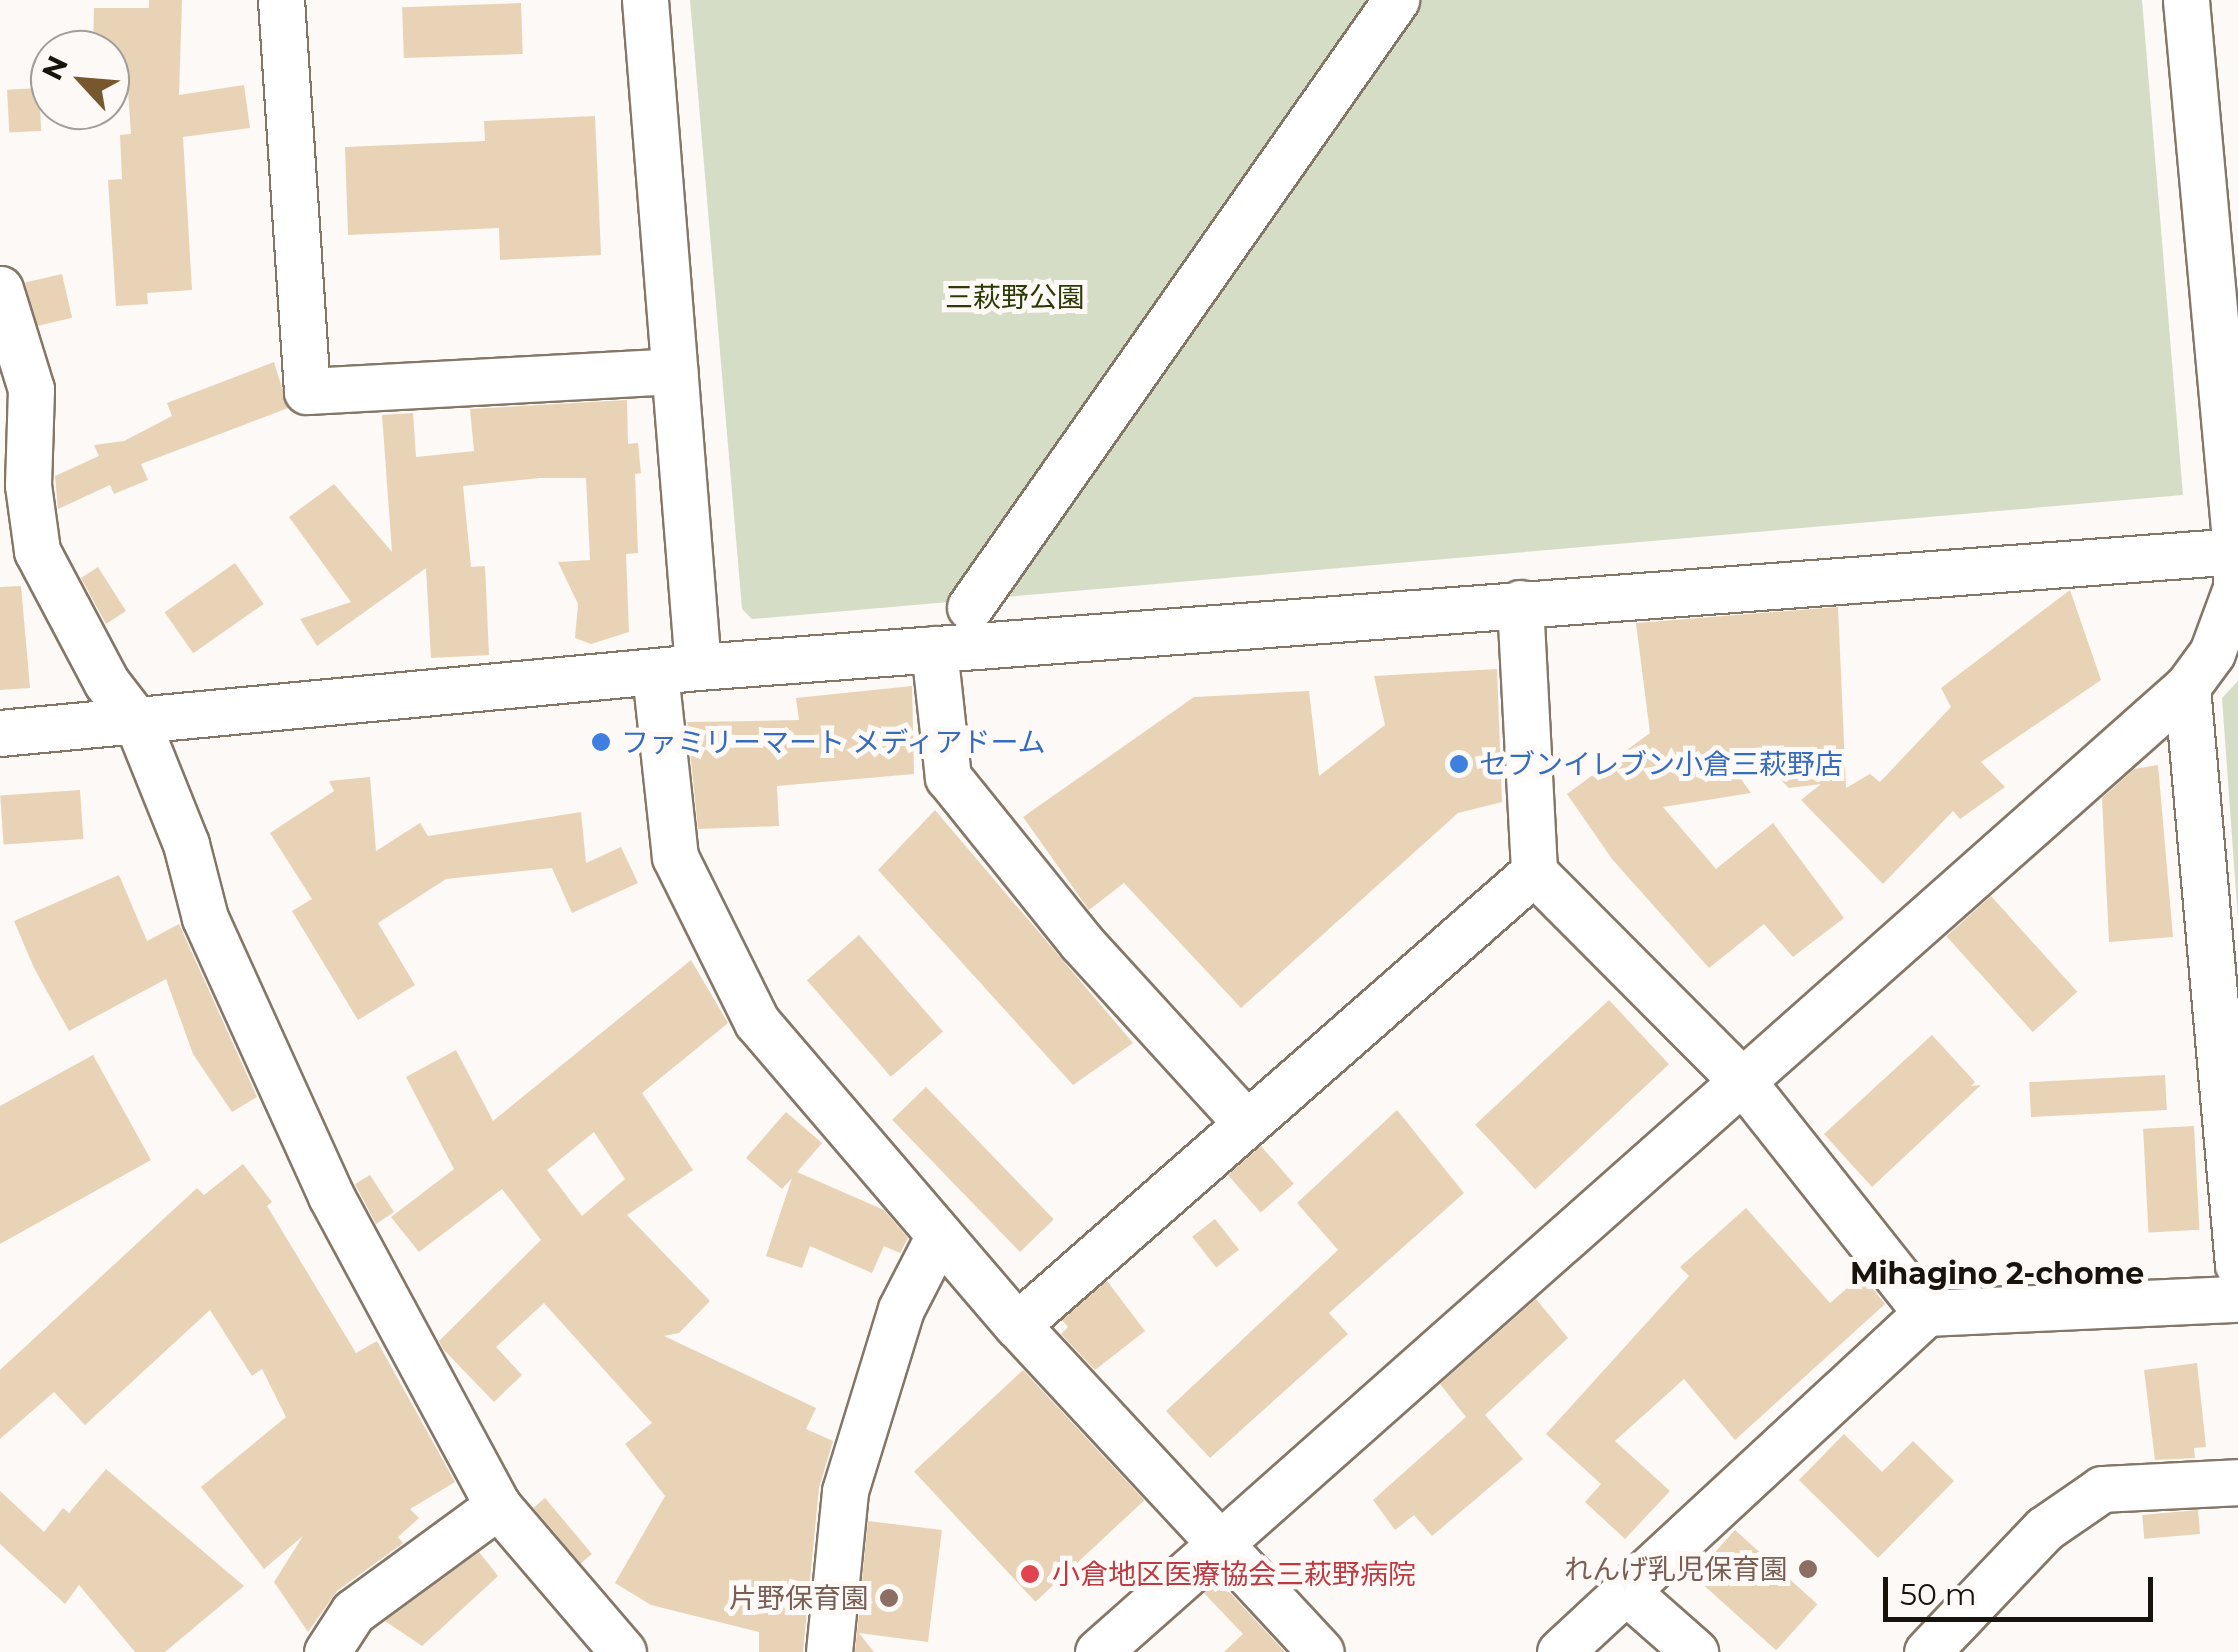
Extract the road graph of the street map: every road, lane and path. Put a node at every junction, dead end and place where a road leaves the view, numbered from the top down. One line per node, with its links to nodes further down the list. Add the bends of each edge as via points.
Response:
1 (280, 0): 6 (street, via 306,391)
2 (645, 0): 6 (street)
3 (1396, 0): 9 (street)
4 (2186, 0): 7 (street)
5 (0, 289): 13 (street, via 31,389 28,485 37,551 107,683)
6 (674, 371): 11 (street)
7 (2237, 551): 8 (street); 12 (street, via 2228,620)
8 (1520, 603): 10 (street); 15 (street)
9 (970, 607)
10 (934, 648): 11 (street); 17 (street, via 948,777 1081,942)
11 (676, 670): 13 (street); 18 (street, via 675,857 757,1022)
12 (2187, 688): 16 (street); 19 (street)
13 (138, 722): 14 (street); 24 (street, via 186,844 205,918 324,1179)
14 (0, 733)
15 (1534, 872): 16 (street); 17 (street)
16 (1744, 1083): 21 (street); 25 (street)
17 (1246, 1122): 22 (street)
18 (939, 1235): 22 (street); 29 (street, via 901,1309 845,1490)
19 (2238, 1265)
20 (2238, 1300): 21 (street)
21 (1926, 1314): 26 (street)
22 (1018, 1325): 25 (street)
23 (2238, 1482): 34 (street, via 2102,1489 2044,1529)
24 (498, 1506): 27 (street, via 353,1612); 28 (street)
25 (1224, 1541): 30 (street); 31 (street)
26 (1627, 1592): 32 (street); 33 (street)
27 (328, 1652)
28 (623, 1652)
29 (829, 1652)
30 (1098, 1652)
31 (1322, 1652)
32 (1560, 1652)
33 (1695, 1652)
34 (1927, 1652)

